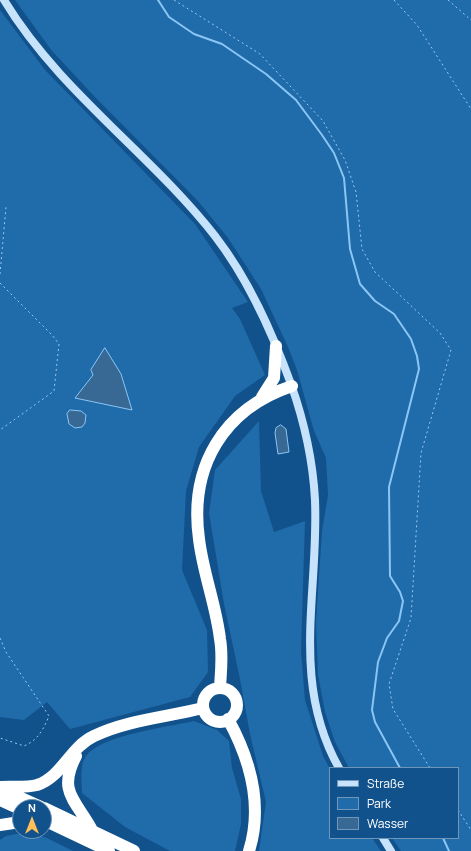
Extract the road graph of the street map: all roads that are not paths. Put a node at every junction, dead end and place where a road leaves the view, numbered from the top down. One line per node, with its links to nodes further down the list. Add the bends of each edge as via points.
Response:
1 (4, 0): 2 (main road, via 26,33 49,60 214,236 255,299)
2 (276, 346): 3 (main road); 4 (highway, via 274,378)
3 (292, 386): 4 (highway); 9 (main road, via 310,454 315,501 309,649 312,690 322,729)
4 (262, 398): 5 (highway, via 224,430 214,445 203,470 197,497 199,539 220,639)
5 (220, 688): 6 (highway, via 206,694); 7 (highway, via 229,690 237,703 236,711)
6 (203, 708): 7 (highway, via 205,714 214,721 223,722); 8 (highway, via 107,730)
7 (228, 719): 22 (highway, via 248,762 253,790 254,820)
8 (83, 744): 10 (highway, via 75,749 56,773 46,781 36,785); 18 (highway, via 71,765 68,777 69,792)
9 (339, 767)
10 (0, 788): 11 (highway)
11 (24, 799)
12 (0, 800): 13 (highway)
13 (12, 805)
14 (52, 812): 18 (highway)
15 (12, 823): 17 (highway)
16 (52, 824): 20 (highway)
17 (0, 825)
18 (92, 830): 21 (highway)
19 (384, 839): 23 (main road)
20 (109, 851)
21 (134, 851)
22 (249, 851)
23 (391, 851)

